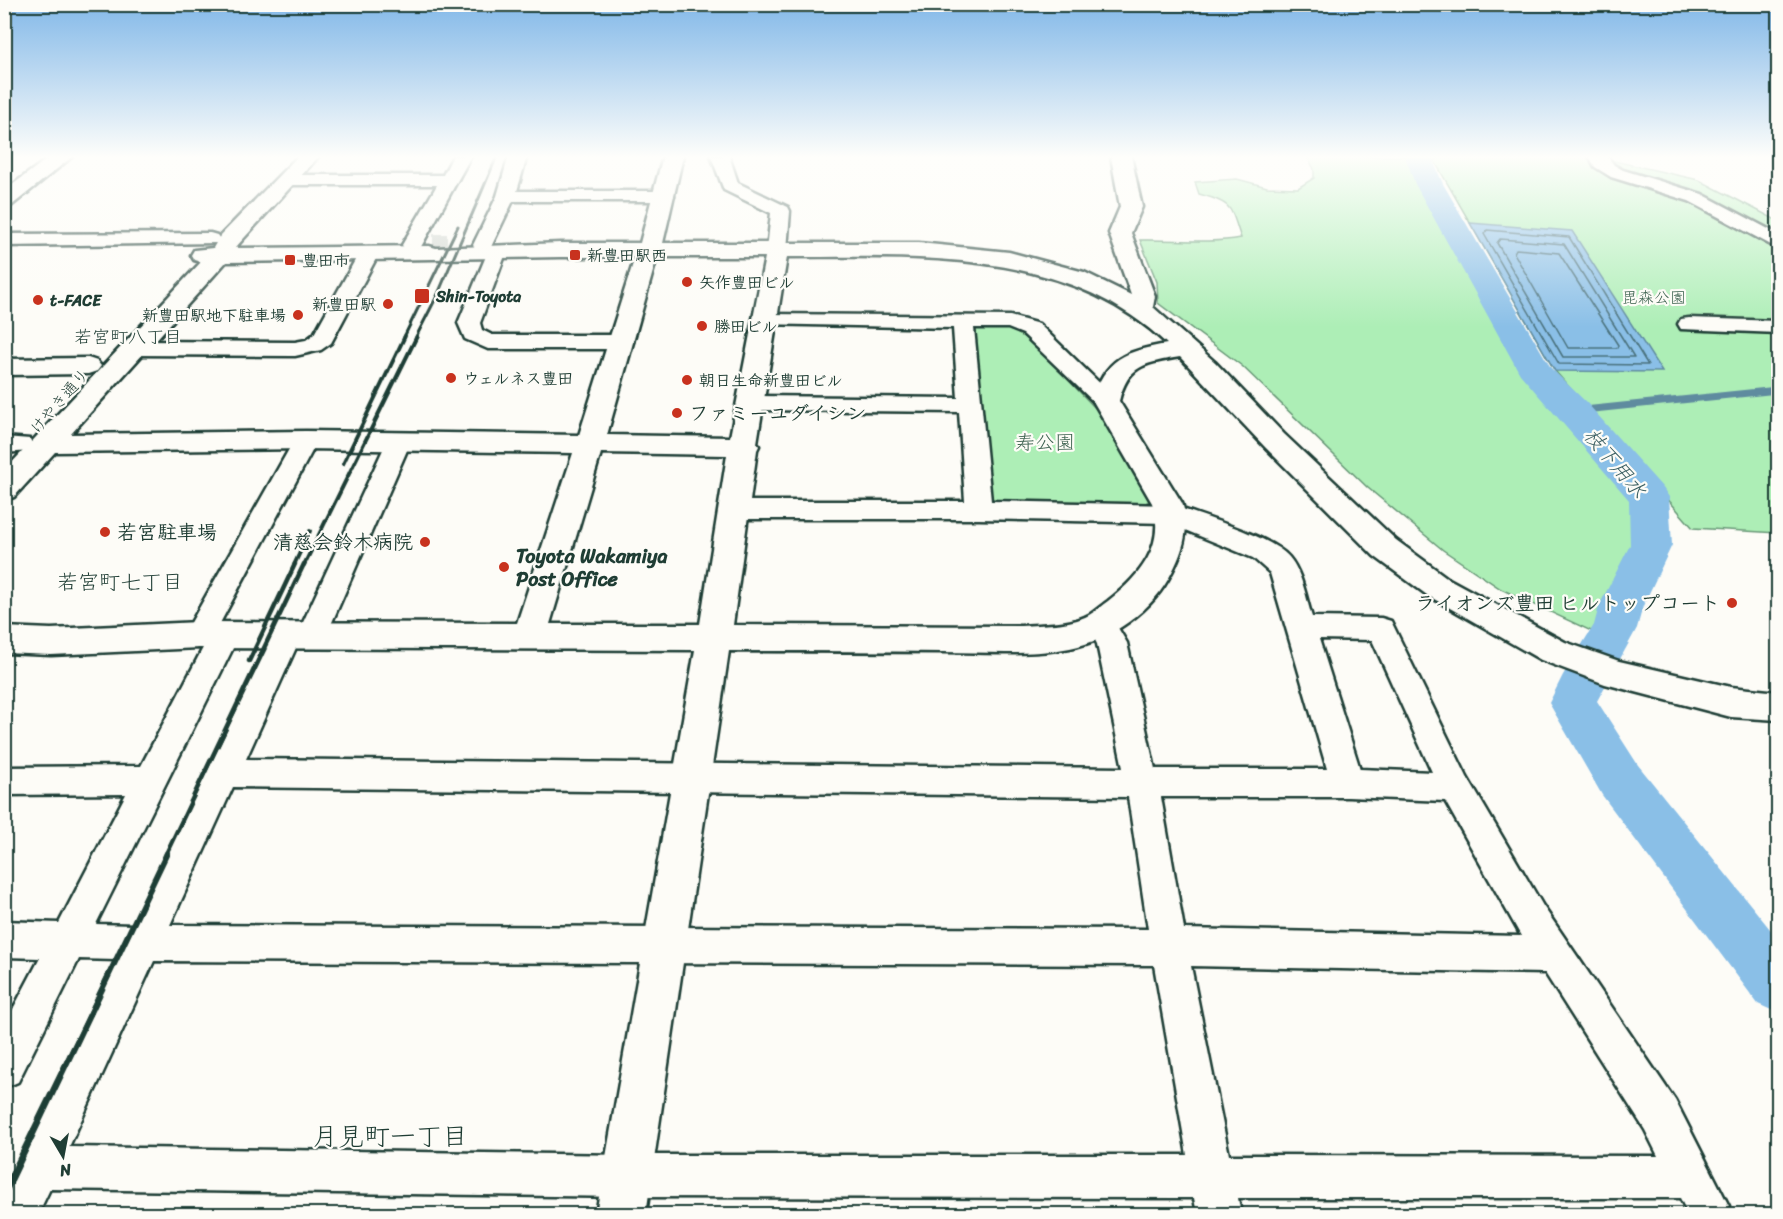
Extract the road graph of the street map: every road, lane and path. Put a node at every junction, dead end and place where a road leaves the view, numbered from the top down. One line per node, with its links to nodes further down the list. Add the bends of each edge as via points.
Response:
1 (241, 213): 11 (main road, けやき通り)
2 (251, 213): 11 (main road, けやき通り)
3 (441, 213): 12 (street)
4 (501, 213): 13 (street)
5 (660, 213): 14 (main road)
6 (781, 213): 15 (street)
7 (1129, 213): 18 (main road, via 1120,233 1141,288)
8 (1726, 213): 10 (street)
9 (4, 240): 11 (street)
10 (1779, 241)
11 (213, 247): 12 (main road, via 382,243); 16 (main road); 17 (street); 24 (main road, けやき通り); 26 (main road, けやき通り)
12 (433, 248): 13 (main road); 16 (main road)
13 (490, 249): 14 (main road); 23 (street, via 469,323 473,334 488,342)
14 (650, 250): 15 (main road); 23 (main road, via 643,262)
15 (777, 250): 18 (main road, via 919,250 1009,259 1076,277); 19 (main road)
16 (369, 253): 24 (street, via 323,338 313,345 295,350)
17 (4, 256)
18 (1140, 309): 25 (main road)
19 (766, 320): 20 (street); 29 (main road)
20 (963, 320): 28 (street, via 1010,322 1031,329); 30 (street)
21 (1689, 324): 22 (street)
22 (1779, 327)
23 (622, 342): 33 (main road)
24 (135, 348): 35 (main road, けやき通り)
25 (1186, 348): 28 (main road, via 1125,362 1114,374); 47 (main road, via 1385,548 1438,587 1553,651 1577,660 1663,687 1731,702)
26 (88, 366): 27 (main road); 35 (main road, けやき通り)
27 (4, 367)
28 (1106, 401): 39 (main road)
29 (750, 403): 30 (street); 34 (main road)
30 (971, 405): 38 (street)
31 (306, 440): 32 (main road); 35 (main road); 42 (street)
32 (399, 441): 33 (main road); 43 (street)
33 (589, 444): 34 (main road); 44 (main road)
34 (745, 446): 37 (main road)
35 (19, 449): 36 (main road)
36 (4, 490)
37 (735, 510): 38 (street); 45 (main road)
38 (979, 510): 39 (street)
39 (1171, 514): 40 (main road, via 1168,550 1153,579); 41 (street, via 1263,551 1280,564)
40 (1101, 624): 45 (main road, via 1070,635 1045,638); 52 (street, via 1112,643)
41 (1300, 628): 53 (street); 54 (street, via 1381,629)
42 (212, 635): 43 (main road); 46 (main road, via 51,642); 50 (street)
43 (299, 636): 44 (main road); 48 (street)
44 (529, 638): 45 (main road)
45 (715, 639): 49 (main road)
46 (4, 640)
47 (1779, 706)
48 (222, 773): 49 (street); 57 (street)
49 (693, 779): 52 (street); 58 (main road)
50 (149, 780): 51 (street); 56 (street)
51 (4, 781)
52 (1142, 783): 53 (street); 59 (street)
53 (1348, 783): 54 (street)
54 (1455, 787): 60 (street)
55 (4, 939): 56 (street)
56 (69, 940): 57 (street); 61 (street)
57 (144, 943): 58 (street); 62 (street)
58 (666, 946): 59 (street); 64 (main road)
59 (1169, 947): 60 (street); 65 (street)
60 (1555, 955): 63 (street, via 1660,1115)
61 (4, 1068)
62 (37, 1168): 64 (street); 66 (street)
63 (1692, 1177): 65 (street); 67 (street)
64 (624, 1195): 65 (street)
65 (1216, 1196)
66 (16, 1215)
67 (1711, 1215)

